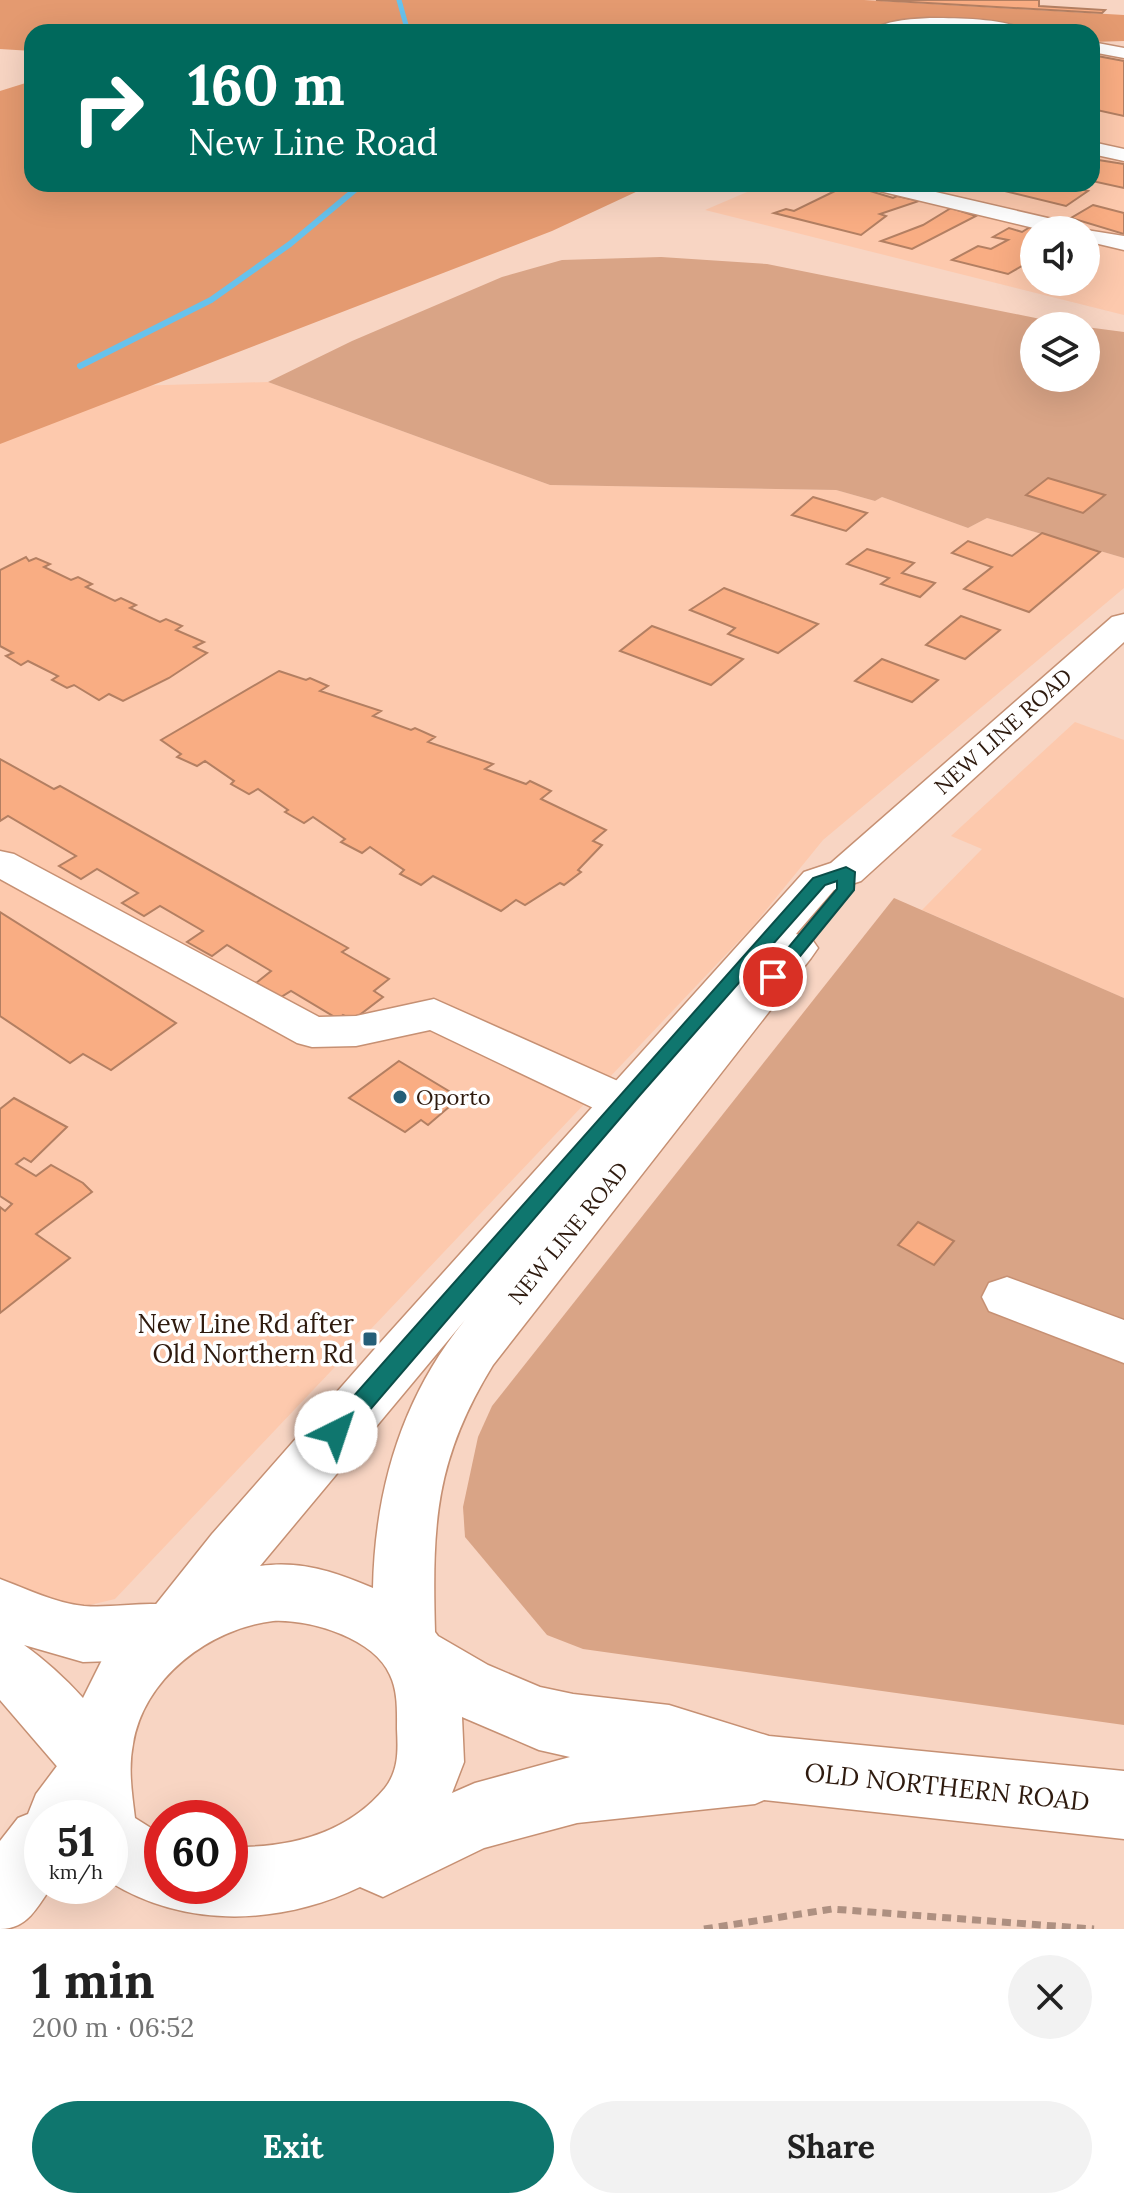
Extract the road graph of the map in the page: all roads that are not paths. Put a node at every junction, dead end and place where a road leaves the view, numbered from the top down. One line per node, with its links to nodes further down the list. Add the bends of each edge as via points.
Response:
1 (1100, 48): 2 (lane)
2 (1124, 53)
3 (1124, 139): 4 (lane)
4 (1100, 141)
5 (1100, 143): 6 (lane)
6 (1124, 155)
7 (908, 192): 8 (lane)
8 (1020, 218)
9 (1100, 237): 10 (lane)
10 (1124, 243)
11 (1124, 624): 13 (main road, NEW LINE ROAD)
12 (0, 863): 14 (lane, via 312,1032 356,1031 434,1014)
13 (846, 872): 14 (main road, NEW LINE ROAD, via 819,881); 19 (main road, NEW LINE ROAD, via 845,890 447,1388 411,1479 403,1548)
14 (622, 1102): 18 (main road, NEW LINE ROAD)
15 (1007, 1297): 16 (lane)
16 (1124, 1342)
17 (0, 1606): 18 (lane, via 11,1614 83,1634)
18 (173, 1629): 19 (main road, OLD NORTHERN ROAD, via 203,1611 258,1594 315,1594 363,1614); 22 (main road, via 127,1676 111,1703)
19 (410, 1650): 21 (main road, OLD NORTHERN ROAD, via 475,1692 539,1718 669,1737); 24 (main road, NEW LINE ROAD, via 433,1721 432,1758 423,1795)
20 (0, 1664): 22 (lane, via 29,1685)
21 (769, 1769): 23 (main road, OLD NORTHERN ROAD); 24 (main road, OLD NORTHERN ROAD, via 577,1789 475,1817)
22 (88, 1792)
23 (1124, 1805)
24 (379, 1864): 28 (main road, via 329,1900)
25 (24, 1866): 27 (main road)
26 (128, 1866): 28 (main road, via 143,1886 189,1913)
27 (0, 1899)
28 (265, 1924)

